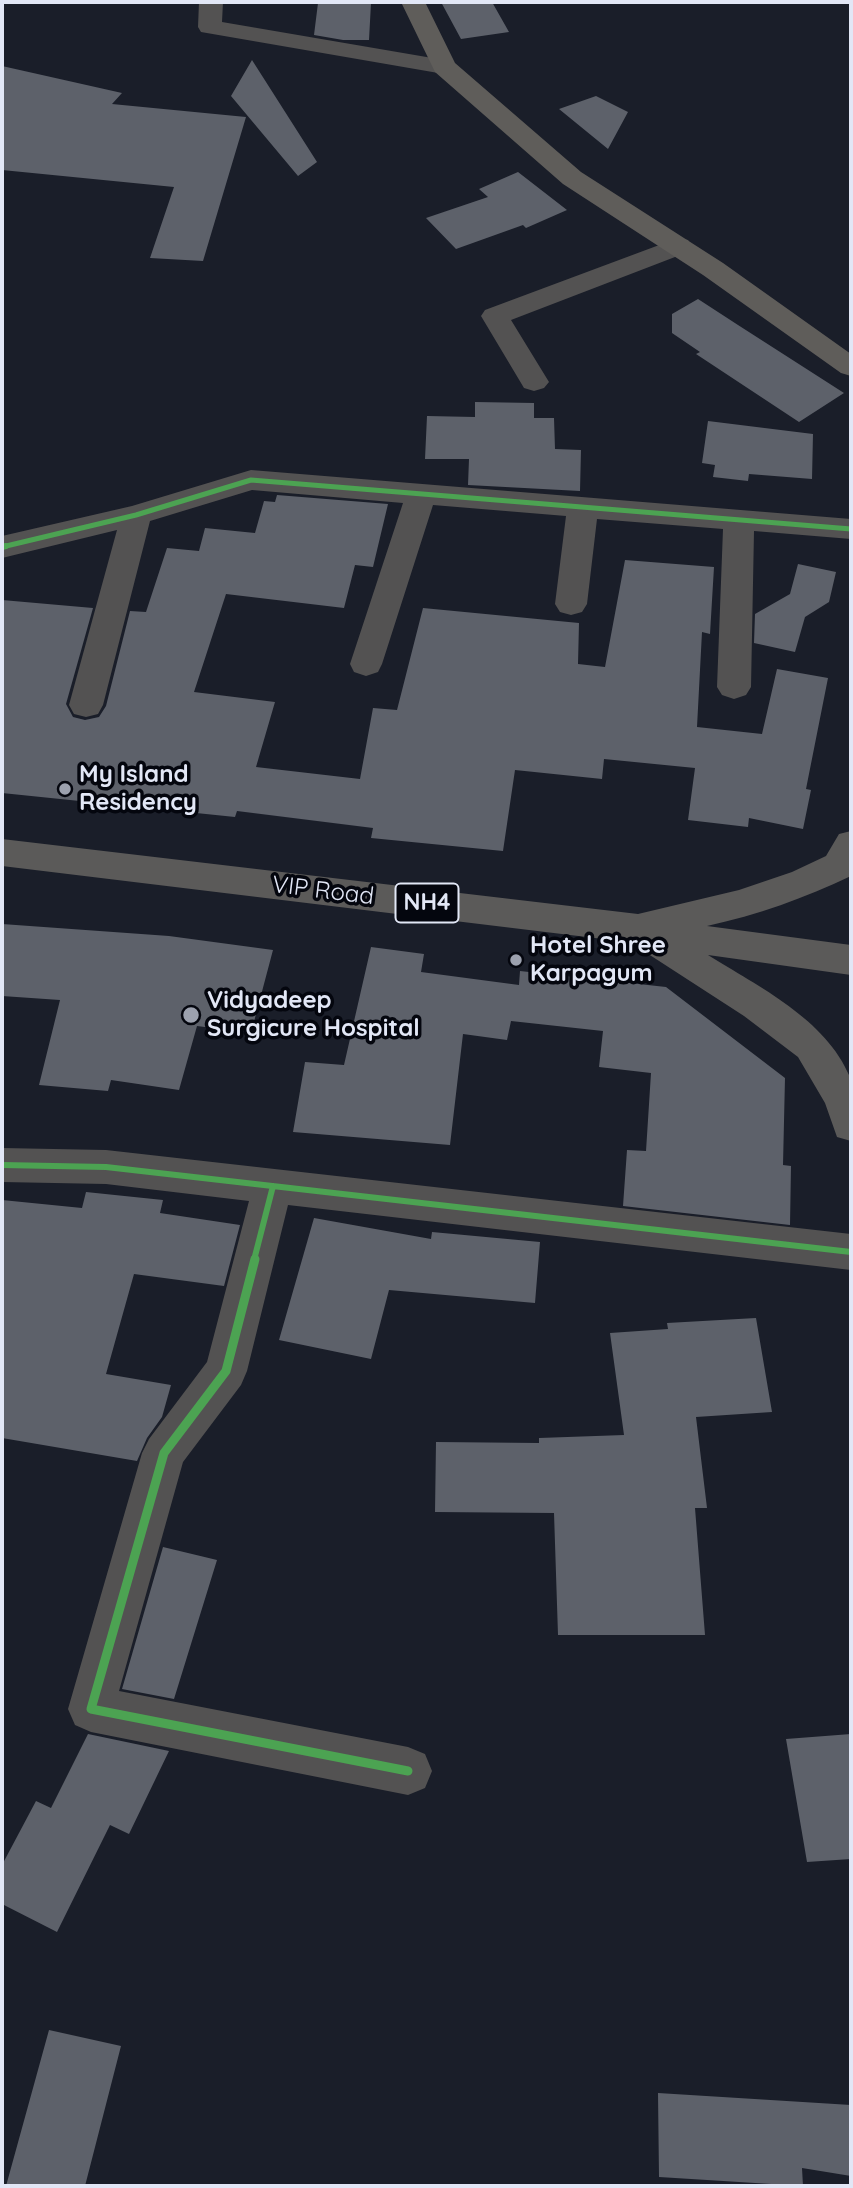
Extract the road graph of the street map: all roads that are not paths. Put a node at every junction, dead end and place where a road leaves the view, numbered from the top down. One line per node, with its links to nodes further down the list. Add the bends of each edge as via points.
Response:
1 (211, 2): 3 (street, via 210,27)
2 (413, 2): 3 (main road)
3 (444, 67): 4 (main road, via 572,178)
4 (678, 246): 5 (main road); 6 (street, via 495,316)
5 (851, 367)
6 (534, 382)
7 (421, 494): 8 (street); 9 (street, via 251,480); 14 (street)
8 (583, 507): 10 (street); 13 (street)
9 (136, 515): 12 (street); 16 (street)
10 (739, 520): 11 (street); 15 (street)
11 (851, 529)
12 (2, 547)
13 (571, 604)
14 (366, 664)
15 (734, 687)
16 (86, 705)
17 (851, 844): 19 (highway, via 839,866 805,882 741,904)
18 (2, 853): 19 (highway, VIP Road / NH4)
19 (635, 928): 20 (highway, VIP Road / NH4); 21 (highway, via 757,1005 811,1046 843,1099)
20 (851, 960)
21 (851, 1125)
22 (2, 1165): 23 (street, via 106,1167)
23 (272, 1186): 24 (street); 25 (street, via 226,1371 164,1453 91,1709)
24 (851, 1252)
25 (408, 1771)

